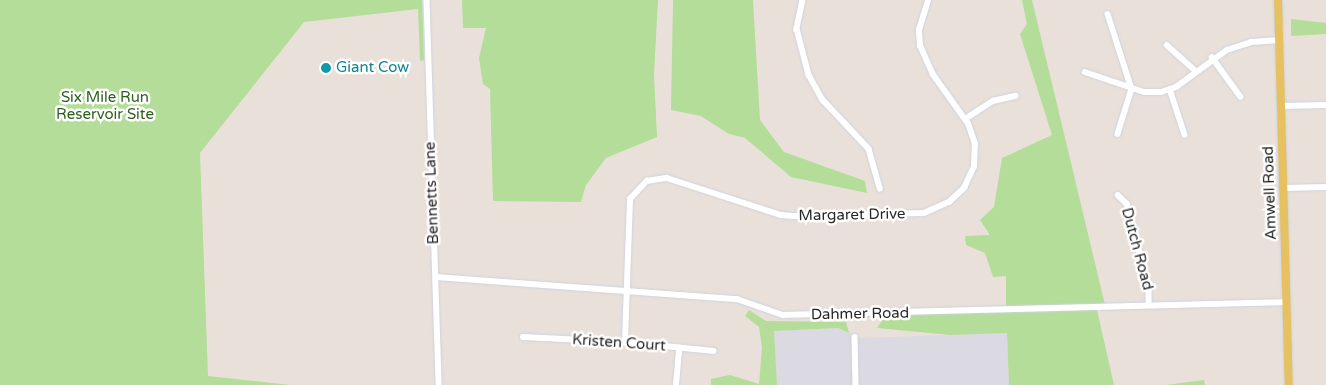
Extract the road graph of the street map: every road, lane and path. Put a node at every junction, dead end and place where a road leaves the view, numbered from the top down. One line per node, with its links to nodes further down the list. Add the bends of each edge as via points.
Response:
1 (427, 0): 24 (street, Bennetts Lane)
2 (802, 0): 21 (street, via 797,29 809,75 823,100 869,148)
3 (928, 0): 17 (street, Margaret Drive, via 919,30 920,46 933,75)
4 (1278, 0): 6 (main road, Amwell Road)
5 (1108, 14): 11 (street)
6 (1279, 40): 8 (street, via 1241,44); 16 (main road, Amwell Road)
7 (1167, 45): 9 (street)
8 (1212, 57): 9 (street); 14 (street)
9 (1196, 71): 12 (street)
10 (1085, 72): 11 (street)
11 (1132, 89): 12 (street, via 1144,92); 18 (street)
12 (1170, 89): 19 (street)
13 (1015, 96): 17 (street, via 993,101)
14 (1241, 97)
15 (1326, 105): 16 (street)
16 (1282, 106): 22 (main road, Amwell Road)
17 (965, 120): 25 (street, Margaret Drive, via 975,144 972,175 950,202 924,213 781,215 667,178 647,181 630,199)
18 (1118, 134)
19 (1185, 135)
20 (1326, 187): 22 (street)
21 (880, 188)
22 (1284, 188): 26 (main road, Amwell Road)
23 (1118, 194): 27 (street, Dutch Road, via 1127,204 1133,225 1149,289)
24 (436, 277): 25 (street, Dahmer Road); 33 (street, Bennetts Lane)
25 (628, 290): 27 (street, Dahmer Road, via 737,299 784,315); 30 (street, Margaret Drive)
26 (1287, 302): 27 (street, Dahmer Road); 36 (main road, Amwell Road)
27 (1149, 305)
28 (523, 337): 30 (street, Kristen Court)
29 (855, 337): 35 (street)
30 (625, 342): 31 (street, Kristen Court)
31 (679, 348): 32 (street, Kristen Court); 34 (street)
32 (714, 351)
33 (439, 385)
34 (676, 385)
35 (856, 385)
36 (1289, 385)

